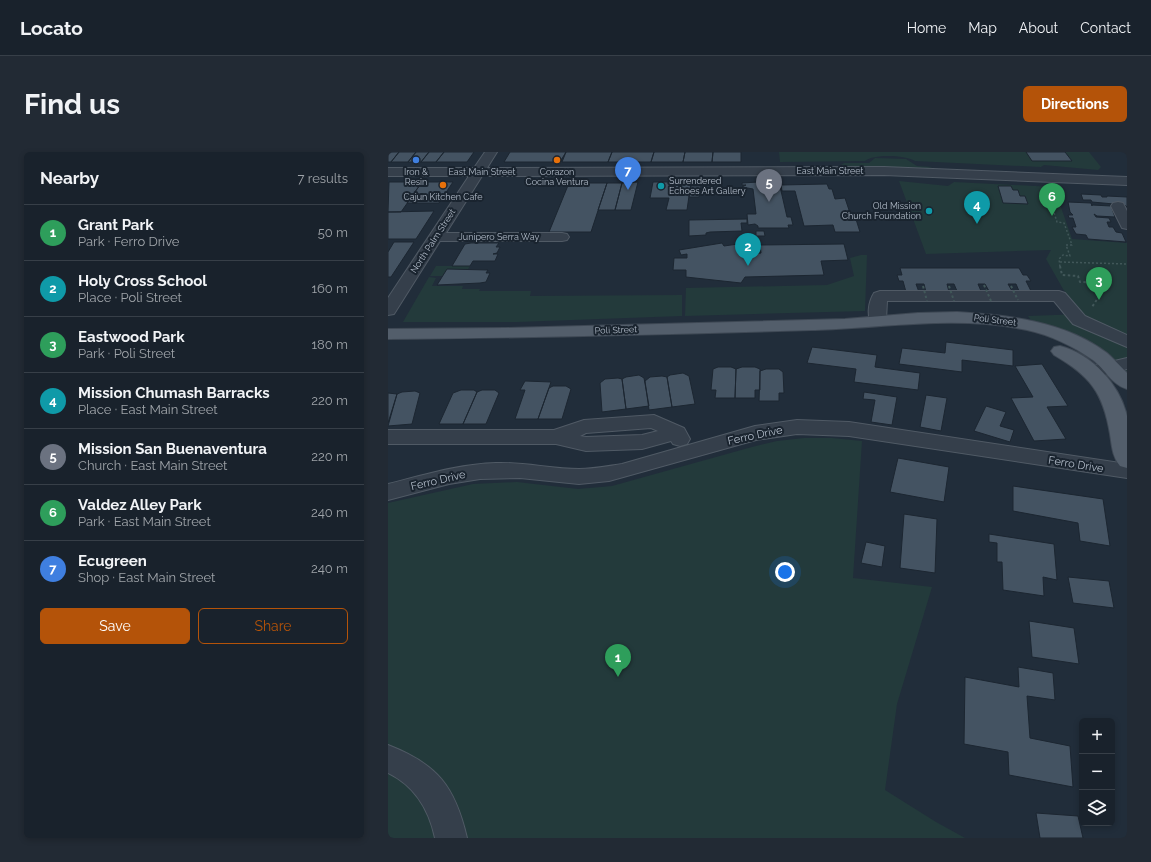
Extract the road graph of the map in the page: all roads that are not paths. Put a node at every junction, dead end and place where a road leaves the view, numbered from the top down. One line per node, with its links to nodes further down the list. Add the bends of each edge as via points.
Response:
1 (491, 152): 3 (street, North Palm Street)
2 (388, 172): 3 (street, East Main Street)
3 (478, 172): 4 (street, East Main Street, via 943,172); 7 (street, North Palm Street)
4 (1127, 181)
5 (1118, 206): 6 (street)
6 (1126, 221)
7 (435, 237): 8 (street, Junipero Serra Way); 9 (street, North Palm Street)
8 (562, 237)
9 (388, 310)
10 (878, 320): 11 (main road, Poli Street); 13 (street, via 877,305 880,296 1059,296 1071,308 1077,319); 14 (main road, Poli Street, via 977,317 1023,324 1075,342)
11 (845, 324): 12 (main road, Poli Street, via 505,334); 15 (main road, Poli Street, via 898,328 972,328 1005,332 1052,347)
12 (388, 334)
13 (1127, 342)
14 (1119, 365): 15 (street); 16 (main road, Poli Street)
15 (1092, 372): 19 (main road, Poli Street, via 1112,398)
16 (1127, 383)
17 (388, 438): 18 (street, via 556,437 586,444 642,442 677,433)
18 (687, 453): 20 (street, Ferro Drive, via 770,430 830,427); 21 (street, Ferro Drive, via 601,475 572,476 535,471 488,470 446,476)
19 (1127, 461)
20 (1127, 471)
21 (388, 492)
22 (388, 759): 23 (street, via 399,762 413,772 435,794)
23 (451, 838)

